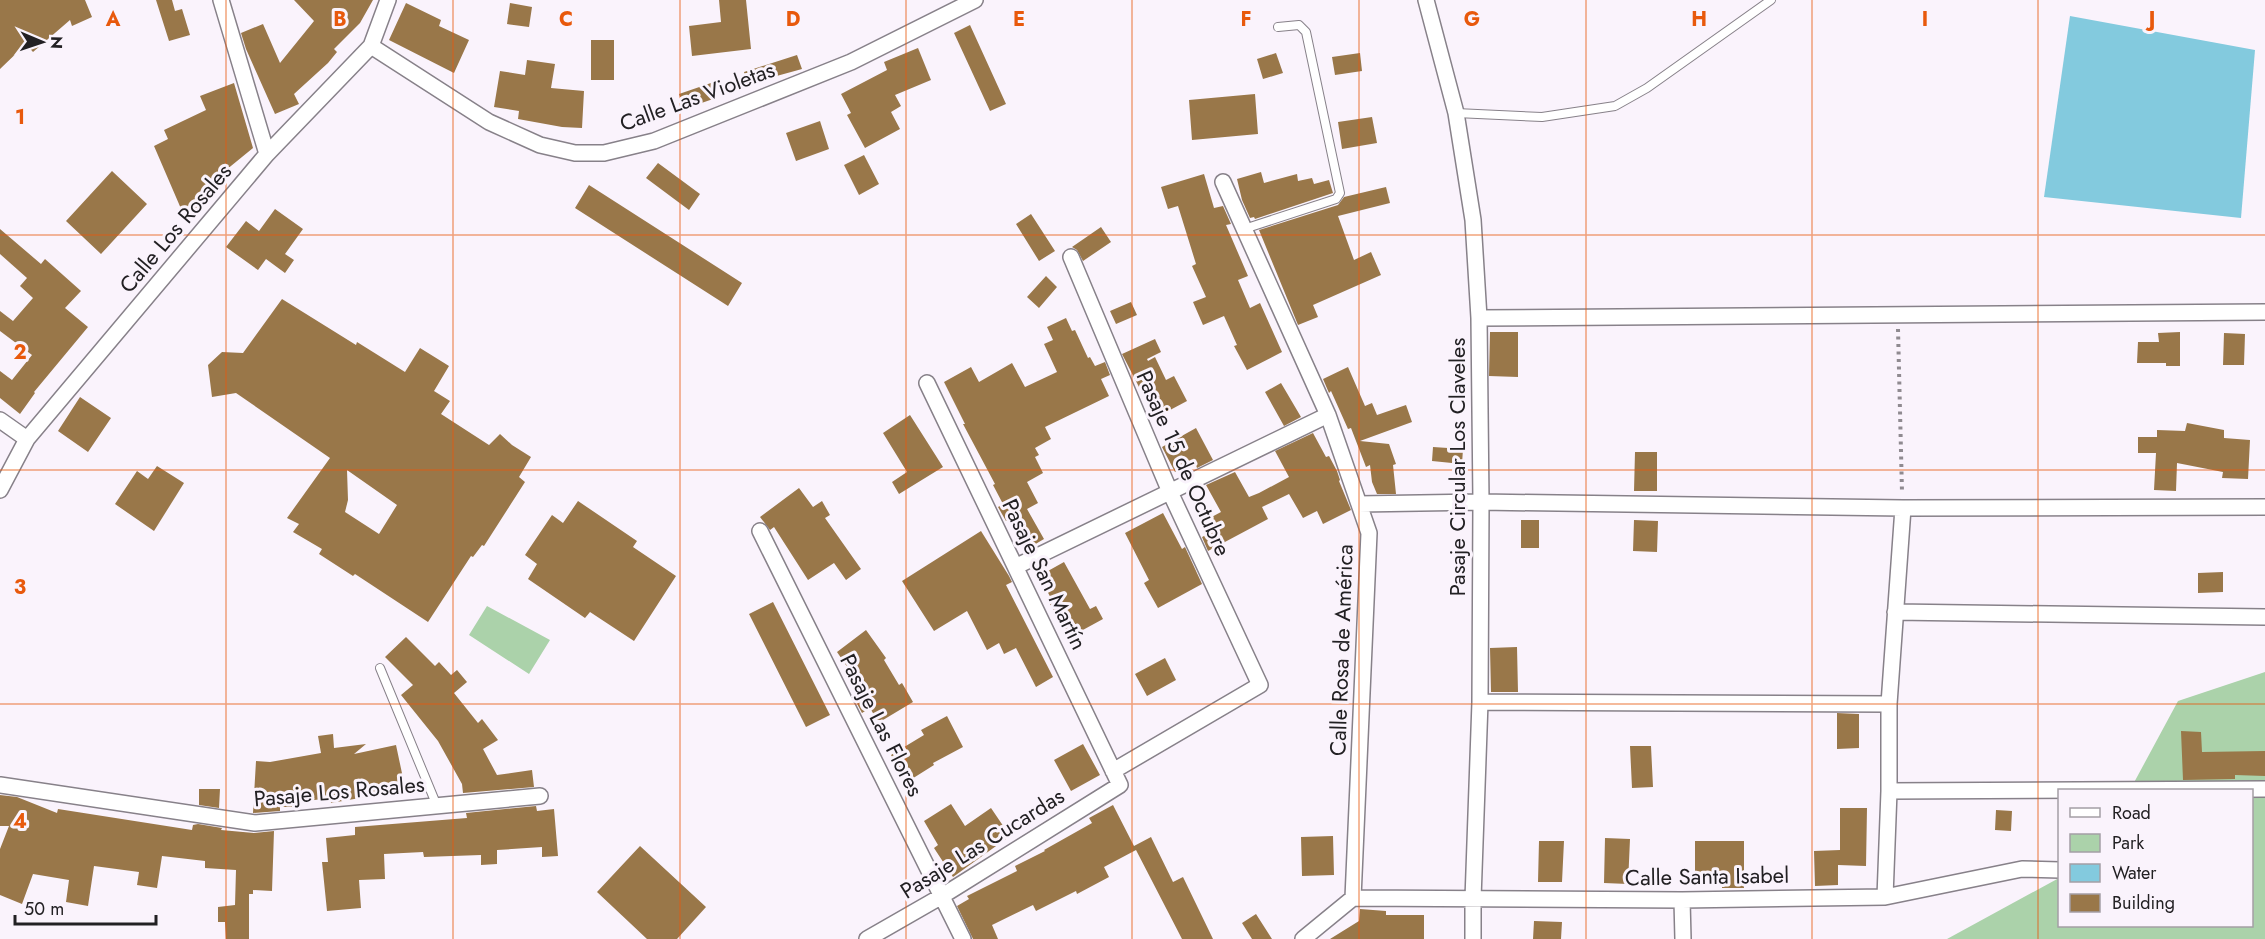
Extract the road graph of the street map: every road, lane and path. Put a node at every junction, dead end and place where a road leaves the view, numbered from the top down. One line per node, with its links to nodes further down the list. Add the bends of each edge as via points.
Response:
1 (221, 0): 9 (street)
2 (388, 0): 7 (street, Calle Los Rosales)
3 (975, 0): 7 (street, Calle Las Violetas, via 851,62 654,141 604,153 575,153 540,145 489,122)
4 (1426, 0): 8 (street, Pasaje Circular Los Claveles)
5 (1771, 0): 8 (lane, via 1647,88 1615,106 1542,117)
6 (1278, 27): 11 (lane, via 1299,25 1306,32 1340,193 1336,199)
7 (371, 46): 9 (street, Calle Los Rosales)
8 (1456, 113): 15 (street, Pasaje Circular Los Claveles, via 1473,220)
9 (267, 154): 19 (street, Calle Los Rosales)
10 (1223, 182): 11 (street, Calle Rosa de América)
11 (1244, 229): 17 (street, Calle Rosa de América)
12 (1071, 257): 21 (street, Pasaje 15 de Octubre)
13 (2265, 312): 14 (street)
14 (1897, 316): 15 (street); 25 (path)
15 (1479, 318): 22 (street, Pasaje Circular Los Claveles)
16 (927, 383): 27 (street, Pasaje San Martín)
17 (1328, 415): 21 (street); 23 (street, Calle Rosa de América)
18 (0, 420): 19 (street)
19 (27, 439): 20 (street, Calle Los Rosales)
20 (0, 490)
21 (1170, 492): 27 (street); 31 (street, Pasaje 15 de Octubre)
22 (1481, 502): 23 (street); 25 (street); 32 (street, Pasaje Circular Los Claveles)
23 (1359, 504): 43 (street, Calle Rosa de América, via 1369,533)
24 (2265, 507): 25 (street)
25 (1903, 508): 28 (street)
26 (760, 531): 41 (street, Pasaje Las Flores)
27 (1017, 566): 34 (street, Pasaje San Martín)
28 (1895, 612): 29 (street); 33 (street)
29 (2265, 617)
30 (380, 668): 39 (lane)
31 (1260, 685): 34 (street, Pasaje Las Cucardas)
32 (1479, 702): 33 (street); 44 (street, Pasaje Circular Los Claveles)
33 (1889, 704): 37 (street)
34 (1117, 778): 41 (street, Pasaje Las Cucardas)
35 (0, 785): 39 (street, Pasaje Los Rosales, via 255,823)
36 (2058, 790): 37 (street)
37 (1889, 791): 42 (street)
38 (540, 796): 39 (street, Pasaje Los Rosales)
39 (437, 806)
40 (2058, 870): 42 (street, Calle Santa Isabel, via 2022,869)
41 (942, 896): 46 (street, Pasaje Las Cucardas); 47 (street, Pasaje Las Flores)
42 (1885, 897): 45 (street, Calle Santa Isabel)
43 (1353, 898): 44 (street, Calle Santa Isabel); 48 (street)
44 (1473, 899): 45 (street, Calle Santa Isabel); 49 (street, Pasaje Circular Los Claveles)
45 (1682, 900): 50 (street)
46 (867, 939)
47 (963, 939)
48 (1303, 939)
49 (1473, 939)
50 (1683, 939)

